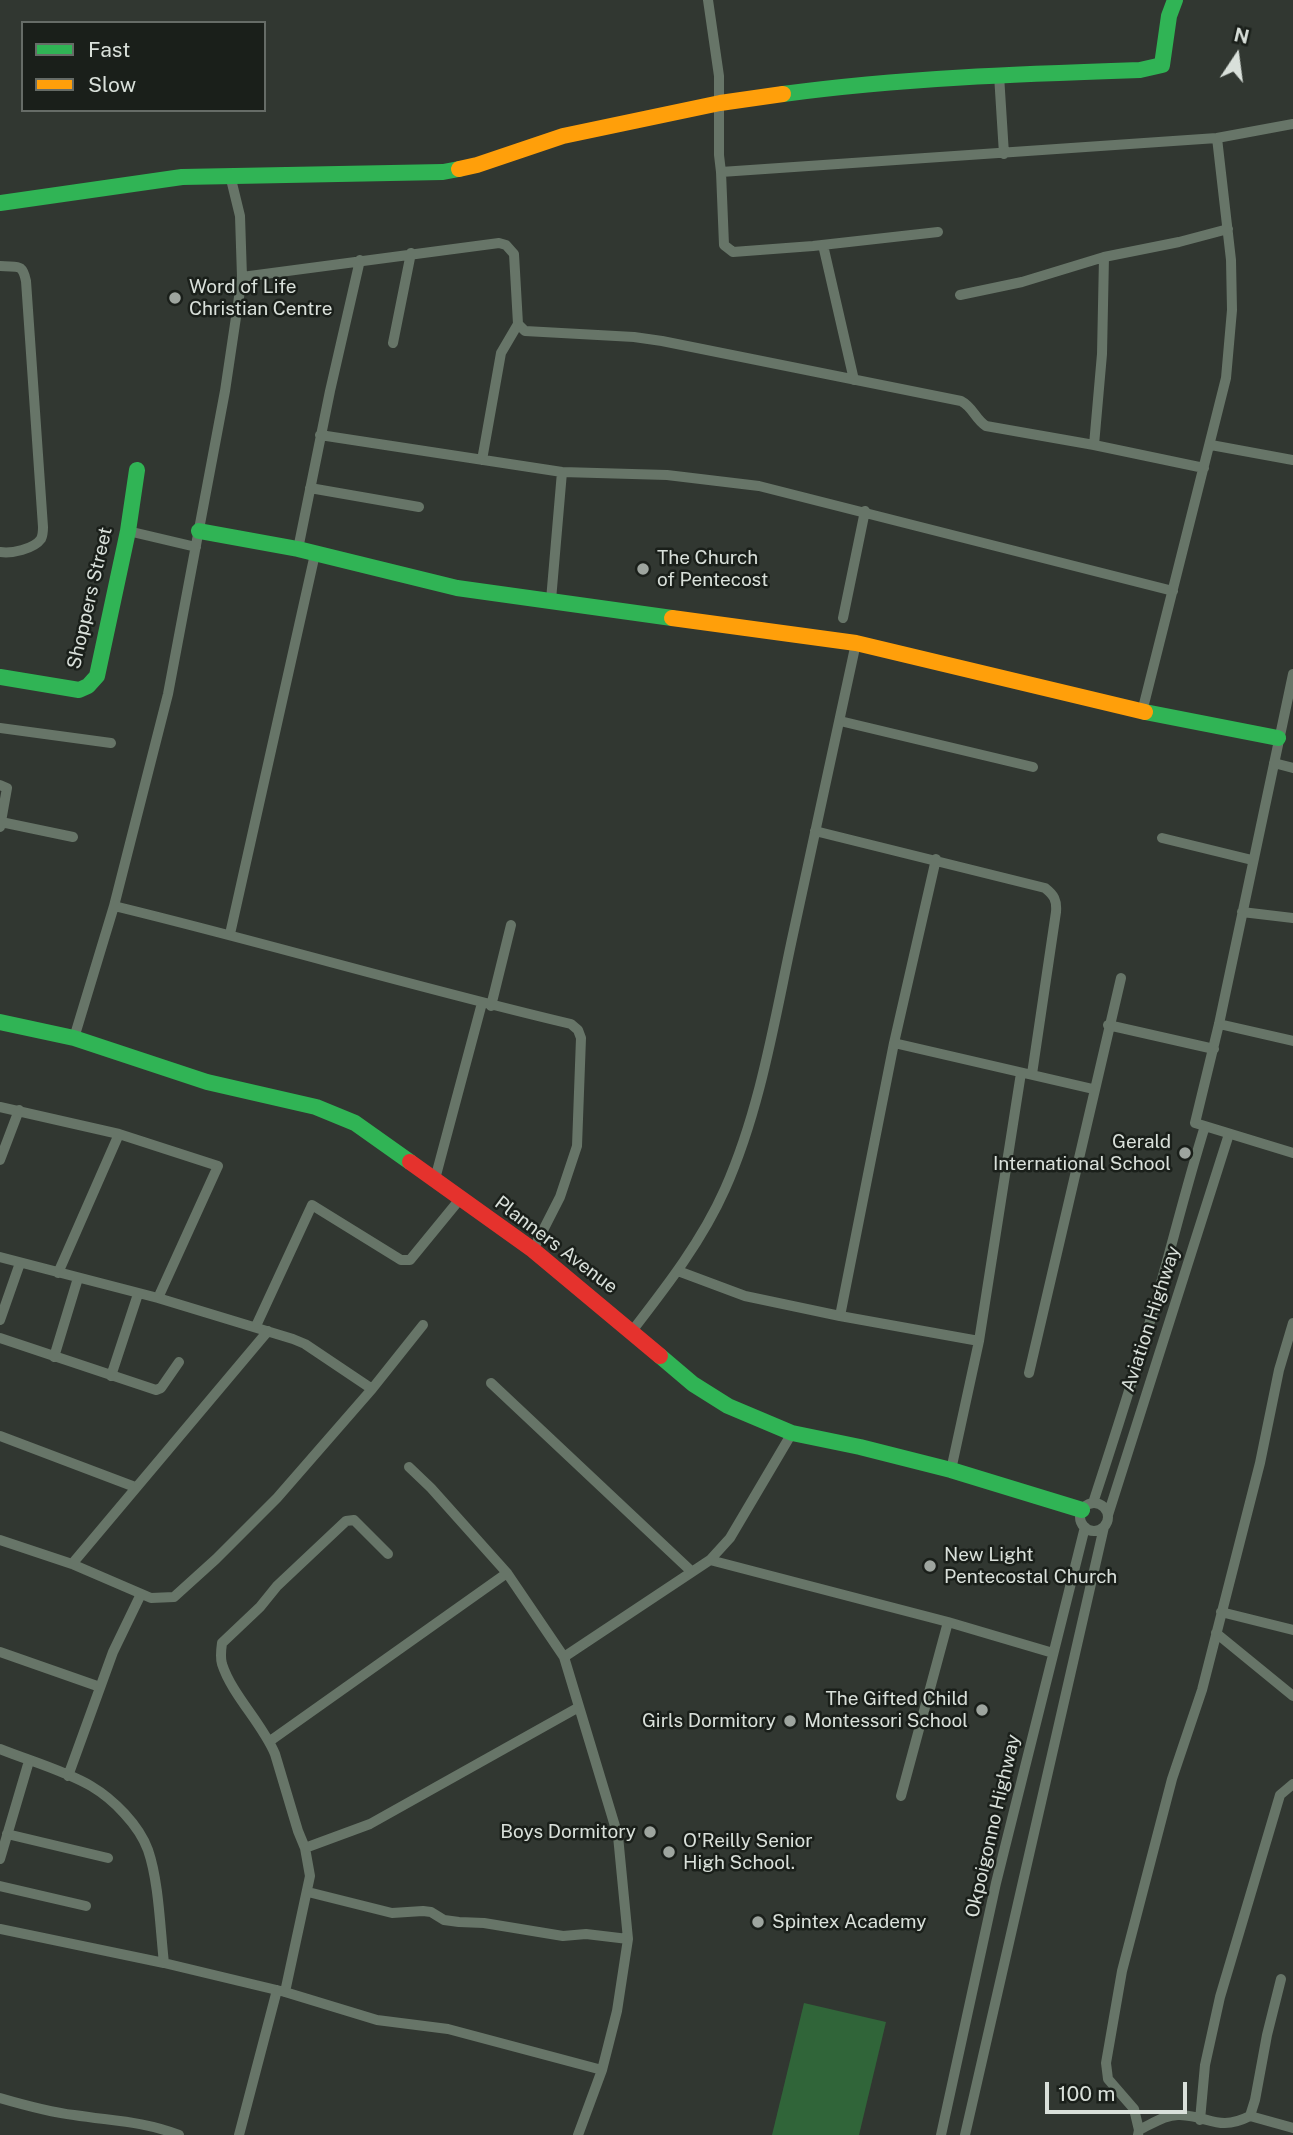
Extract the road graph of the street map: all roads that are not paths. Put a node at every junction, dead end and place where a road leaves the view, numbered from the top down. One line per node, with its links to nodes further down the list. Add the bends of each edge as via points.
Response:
1 (709, 0): 4 (street)
2 (1175, 0): 3 (street, via 1162,65 1140,70)
3 (999, 75): 4 (street, via 858,84); 7 (street)
4 (720, 103): 8 (street); 9 (street, via 564,136 443,172)
5 (1293, 124): 6 (street)
6 (1217, 138): 7 (street); 11 (street)
7 (1004, 154): 8 (street)
8 (721, 172): 13 (street, via 724,245 728,250)
9 (230, 175): 10 (street, via 182,177); 18 (street, via 240,216)
10 (0, 203)
11 (1228, 229): 15 (street); 24 (street, via 1232,310 1226,378)
12 (938, 232): 13 (street)
13 (823, 245): 22 (street)
14 (411, 253): 16 (street); 20 (street, via 506,245 514,254); 21 (street)
15 (1104, 257): 19 (street); 25 (street)
16 (360, 260): 18 (street); 23 (street)
17 (0, 266): 37 (street, via 19,267 26,281 43,527 35,544 8,554)
18 (242, 277): 35 (street)
19 (960, 295)
20 (518, 324): 22 (street, via 525,331 662,341); 26 (street, via 501,354)
21 (393, 342)
22 (854, 380): 25 (street, via 961,401 986,426)
23 (320, 435): 26 (street); 31 (street)
24 (1211, 444): 27 (street); 28 (street)
25 (1094, 445): 28 (street)
26 (482, 460): 30 (street)
27 (1293, 460)
28 (1204, 468): 39 (street)
29 (137, 470): 34 (street, Shoppers Street)
30 (562, 472): 33 (street, via 667,475 760,486); 40 (street)
31 (310, 488): 32 (street); 36 (street)
32 (419, 507)
33 (865, 511): 39 (street); 41 (street)
34 (128, 531): 35 (street); 44 (street, Shoppers Street, via 94,680 79,690)
35 (198, 539): 36 (street); 61 (street, via 168,694)
36 (298, 550): 38 (street)
37 (0, 552)
38 (315, 554): 40 (street, via 457,588); 65 (street)
39 (1173, 590): 46 (street)
40 (551, 600): 42 (street)
41 (843, 618)
42 (856, 643): 46 (street); 47 (street)
43 (1293, 674): 45 (street, Aviation Highway)
44 (0, 677)
45 (1291, 694): 49 (street, Aviation Highway)
46 (1142, 712): 49 (street)
47 (840, 721): 52 (street); 56 (street)
48 (0, 727): 50 (street)
49 (1278, 738): 51 (street, Aviation Highway)
50 (111, 743)
51 (1274, 763): 53 (street); 60 (street, Aviation Highway)
52 (1033, 766)
53 (1293, 768)
54 (0, 785): 55 (street, via 7,788)
55 (1, 824): 57 (street)
56 (815, 831): 59 (street); 89 (street, via 768,1055 744,1143 723,1192)
57 (73, 837)
58 (1162, 838): 60 (street)
59 (936, 859): 73 (street); 75 (street, via 1045,888 1054,895 1056,912)
60 (1252, 860): 62 (street, Aviation Highway)
61 (114, 906): 65 (street); 71 (street)
62 (1242, 912): 63 (street); 69 (street, Aviation Highway)
63 (1293, 918)
64 (510, 925): 67 (street)
65 (230, 934): 67 (street)
66 (1121, 978): 70 (street)
67 (486, 1004): 84 (street); 86 (street, via 571,1024 581,1038 576,1146 560,1196)
68 (0, 1022): 71 (street, Planners Avenue)
69 (1220, 1024): 72 (street); 74 (street, Aviation Highway)
70 (1108, 1026): 74 (street); 76 (street)
71 (74, 1038): 84 (street, Planners Avenue, via 207,1082 330,1111)
72 (1293, 1041)
73 (894, 1043): 75 (street); 94 (street)
74 (1213, 1049): 79 (street, Aviation Highway)
75 (1026, 1074): 76 (street); 101 (street)
76 (1093, 1089): 104 (street)
77 (0, 1107): 78 (street)
78 (19, 1110): 80 (street); 83 (street)
79 (1200, 1125): 81 (street); 113 (street, Aviation Highway, via 1134,1376)
80 (119, 1134): 90 (street); 93 (street, via 218,1166)
81 (1229, 1134): 82 (street); 114 (street, Aviation Highway)
82 (1293, 1153)
83 (0, 1160)
84 (435, 1179): 85 (street, Planners Avenue)
85 (460, 1199): 86 (street, Planners Avenue); 98 (street, via 406,1261 312,1205)
86 (533, 1250): 99 (street, Planners Avenue)
87 (0, 1257): 88 (street)
88 (20, 1263): 90 (street); 95 (street)
89 (678, 1271): 94 (street, via 744,1296); 99 (street)
90 (58, 1273): 91 (street)
91 (78, 1278): 92 (street); 102 (street)
92 (138, 1294): 93 (street); 105 (street)
93 (158, 1298): 98 (street)
94 (840, 1316): 101 (street)
95 (0, 1320)
96 (1293, 1323): 124 (street)
97 (423, 1325): 107 (street)
98 (262, 1329): 107 (street, via 305,1344); 112 (street)
99 (632, 1331): 108 (street, Planners Avenue, via 693,1384 728,1406)
100 (0, 1338): 102 (street)
101 (979, 1341): 111 (street)
102 (54, 1357): 105 (street)
103 (179, 1362): 105 (street, via 159,1390)
104 (1029, 1373)
105 (111, 1376)
106 (491, 1383): 121 (street)
107 (372, 1389): 123 (street, via 277,1498 174,1597)
108 (792, 1433): 111 (street, Planners Avenue); 119 (street, via 730,1538)
109 (0, 1436): 112 (street)
110 (409, 1467): 122 (street)
111 (951, 1471): 113 (street, Planners Avenue)
112 (135, 1487): 120 (street)
113 (1087, 1507): 114 (street, via 1104,1507); 115 (street, via 1080,1519)
114 (1108, 1515): 116 (street)
115 (1085, 1527): 116 (street, via 1092,1531); 129 (street, Okpoigonno Highway)
116 (1104, 1527): 162 (street, Okpoigonno Highway)
117 (0, 1539): 120 (street)
118 (388, 1554): 134 (street, via 354,1520 346,1521 222,1643 228,1677)
119 (710, 1560): 121 (street); 125 (street)
120 (72, 1564): 123 (street)
121 (691, 1571): 130 (street)
122 (507, 1573): 130 (street); 134 (street)
123 (141, 1594): 131 (street)
124 (1221, 1612): 126 (street); 127 (street)
125 (948, 1622): 129 (street); 139 (street)
126 (1293, 1630)
127 (1216, 1633): 132 (street); 157 (street, via 1154,1844 1122,1971 1106,2063 1108,2079 1134,2109)
128 (0, 1652): 131 (street)
129 (1053, 1653): 161 (street, Okpoigonno Highway, via 996,1883)
130 (564, 1657): 133 (street)
131 (100, 1687): 137 (street)
132 (1293, 1696)
133 (579, 1707): 141 (street, via 370,1824); 148 (street, via 618,1836)
134 (270, 1741): 141 (street)
135 (0, 1749): 136 (street)
136 (29, 1761): 137 (street); 140 (street)
137 (68, 1776): 149 (street, via 114,1804 139,1832 148,1850 158,1902)
138 (1293, 1784): 155 (street, via 1280,1795 1220,1997 1205,2065)
139 (901, 1796)
140 (7, 1833): 142 (street); 143 (street)
141 (305, 1848): 145 (street, via 310,1875)
142 (108, 1858)
143 (0, 1859)
144 (0, 1886): 146 (street)
145 (307, 1892): 148 (street, via 392,1913 423,1911 444,1920 563,1936); 151 (street)
146 (86, 1906)
147 (0, 1928): 149 (street)
148 (628, 1939): 152 (street)
149 (164, 1963): 151 (street)
150 (1281, 1979): 154 (street)
151 (281, 1991): 152 (street, via 377,2020 448,2029); 159 (street)
152 (603, 2070): 160 (street)
153 (0, 2098): 158 (street, via 74,2115 158,2126)
154 (1250, 2116): 155 (street, via 1236,2123); 156 (street)
155 (1200, 2120): 157 (street, via 1169,2116)
156 (1293, 2128)
157 (1138, 2132)
158 (177, 2135)
159 (239, 2135)
160 (580, 2135)
161 (942, 2135)
162 (965, 2135)

